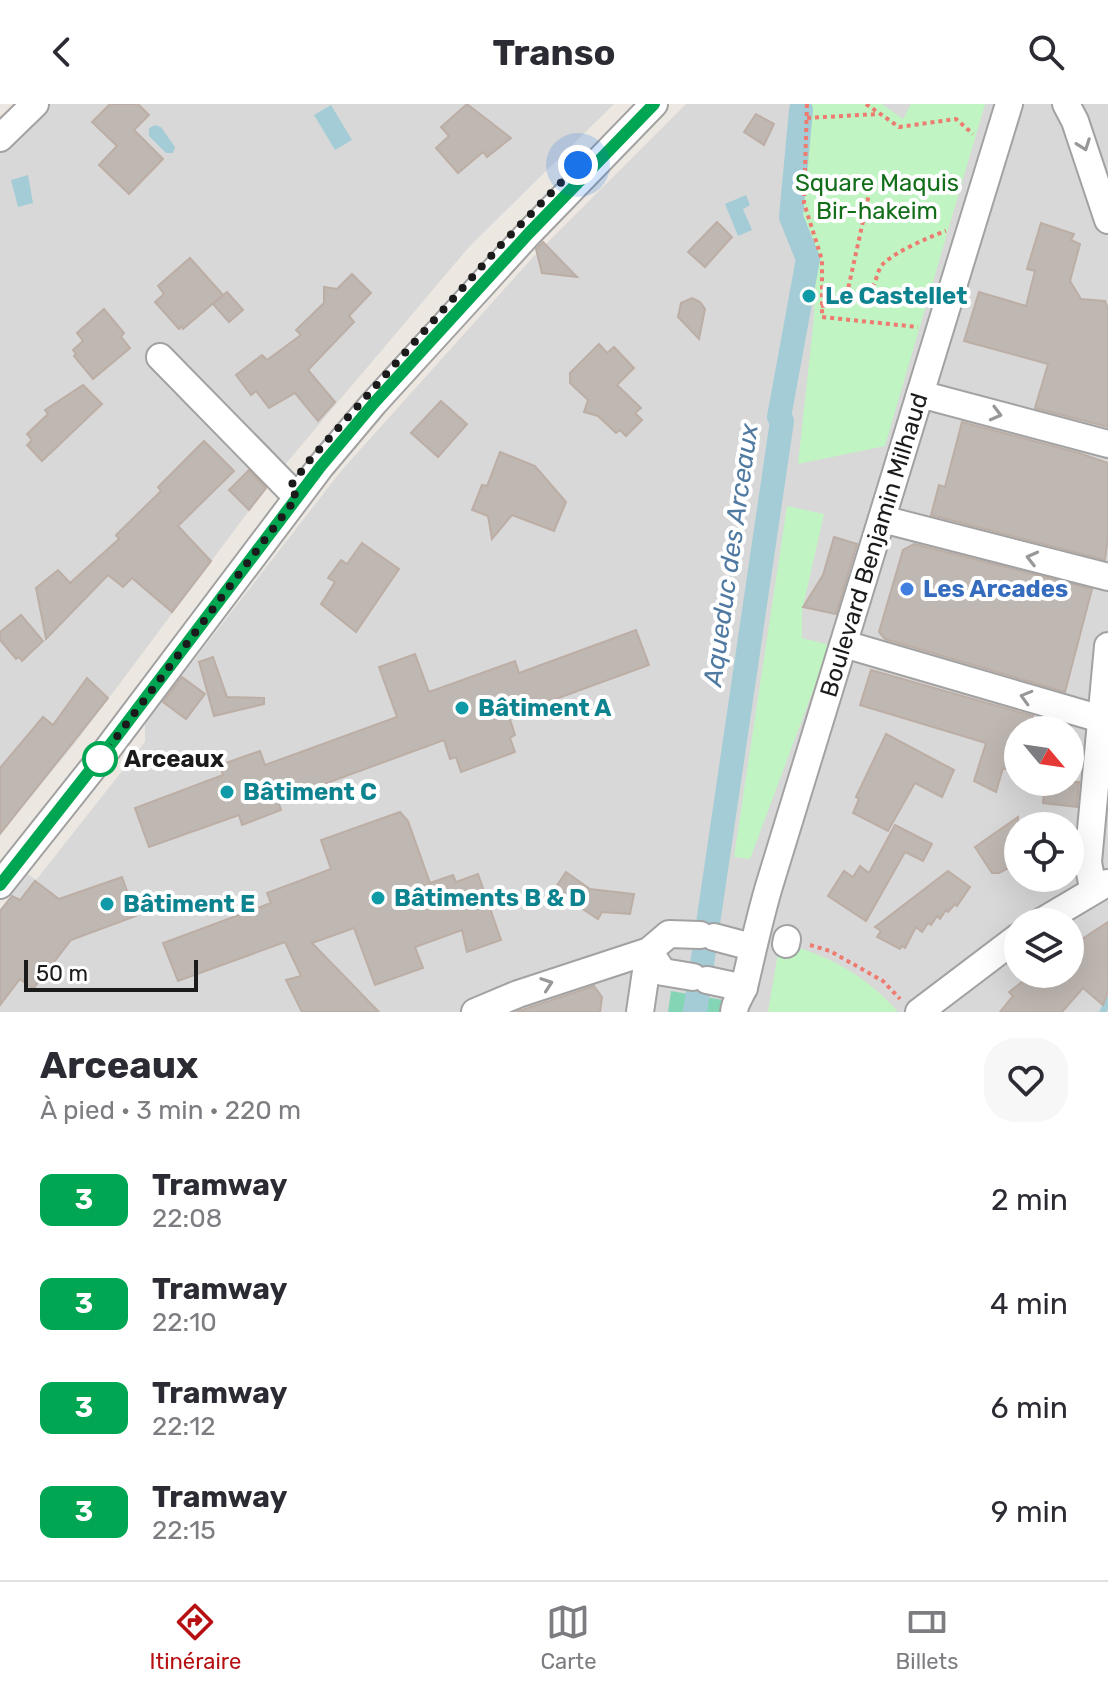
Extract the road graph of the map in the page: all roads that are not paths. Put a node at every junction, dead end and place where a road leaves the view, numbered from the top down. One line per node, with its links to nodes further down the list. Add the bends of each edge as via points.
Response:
1 (35, 104): 6 (street)
2 (637, 104): 11 (street, via 499,247 310,460)
3 (654, 104): 11 (street)
4 (1009, 104): 9 (street, Boulevard Benjamin Milhaud)
5 (1066, 104): 7 (street, one-way to 7)
6 (0, 138)
7 (1108, 220)
8 (160, 357): 11 (street)
9 (920, 394): 10 (street, one-way to 10); 12 (street, Boulevard Benjamin Milhaud)
10 (1108, 444)
11 (293, 492): 17 (street, via 209,591 120,714); 18 (street, via 117,736)
12 (882, 519): 13 (street, one-way to 12); 14 (street, Boulevard Benjamin Milhaud)
13 (1108, 577)
14 (844, 644): 16 (street, one-way to 14); 21 (street, Boulevard Benjamin Milhaud)
15 (1108, 646): 16 (street)
16 (1101, 719): 19 (street, via 1088,862)
17 (0, 862)
18 (0, 885)
19 (1101, 886): 20 (street)
20 (1064, 908)
21 (752, 947): 23 (street, via 669,934); 24 (street, Boulevard Benjamin Milhaud)
22 (1004, 947): 25 (street)
23 (649, 951): 24 (street, via 663,972 700,978); 26 (street, one-way to 23); 27 (street)
24 (742, 1004)
25 (913, 1009)
26 (476, 1012)
27 (640, 1012)

